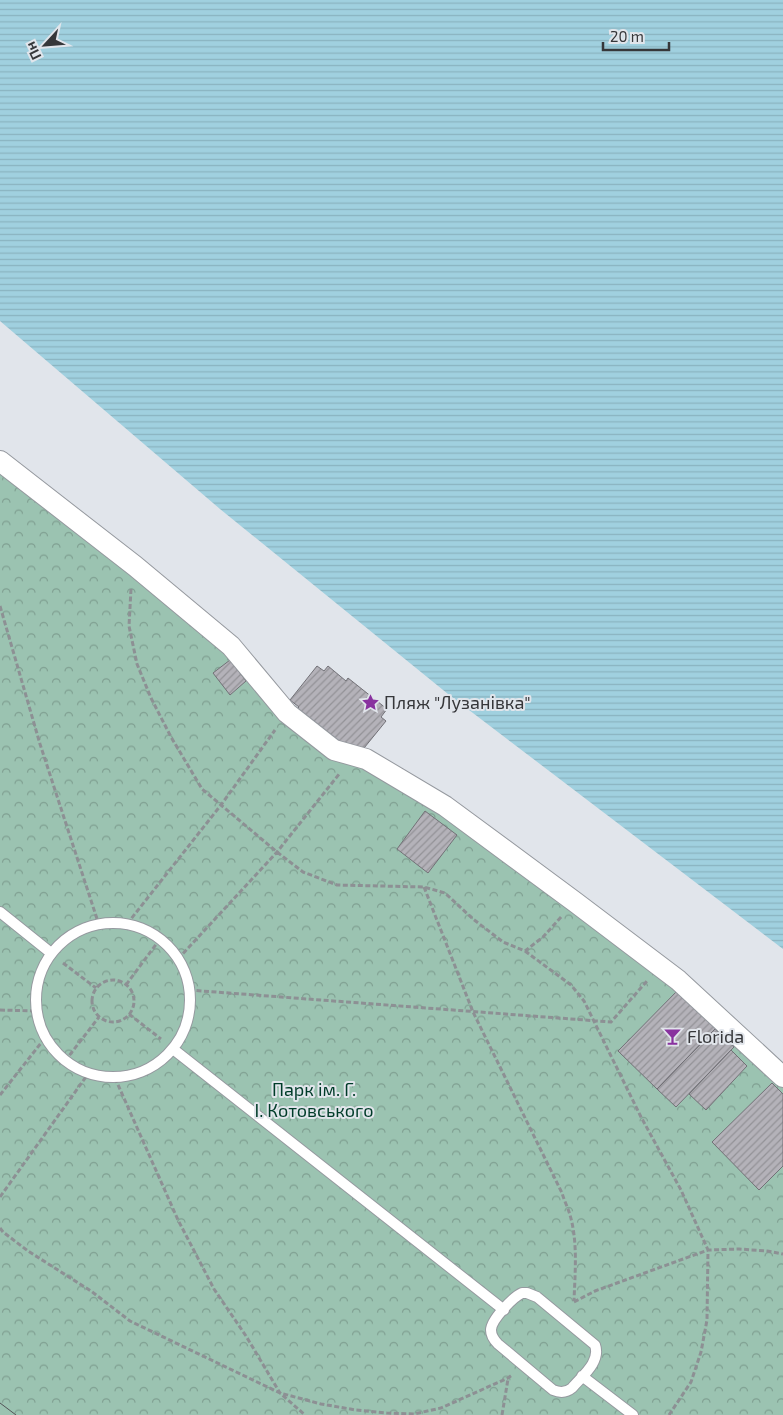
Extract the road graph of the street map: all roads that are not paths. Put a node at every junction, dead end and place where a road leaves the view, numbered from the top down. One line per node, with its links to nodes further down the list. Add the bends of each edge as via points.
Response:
1 (0, 460): 5 (street, via 231,646 287,712 334,750 366,759 445,806 678,980)
2 (0, 912): 3 (lane)
3 (51, 954): 4 (lane, via 41,971 36,1011 45,1038 65,1061 88,1074 115,1078 147,1070); 4 (lane, via 66,938 85,928 106,923 127,924 160,939 178,959 186,974 189,990 186,1025)
4 (173, 1049): 6 (lane)
5 (783, 1077)
6 (504, 1310): 7 (lane, via 491,1330 498,1344 558,1392 568,1391); 7 (lane, via 517,1295 532,1294 592,1341 597,1356)
7 (582, 1376): 8 (lane)
8 (633, 1415)

